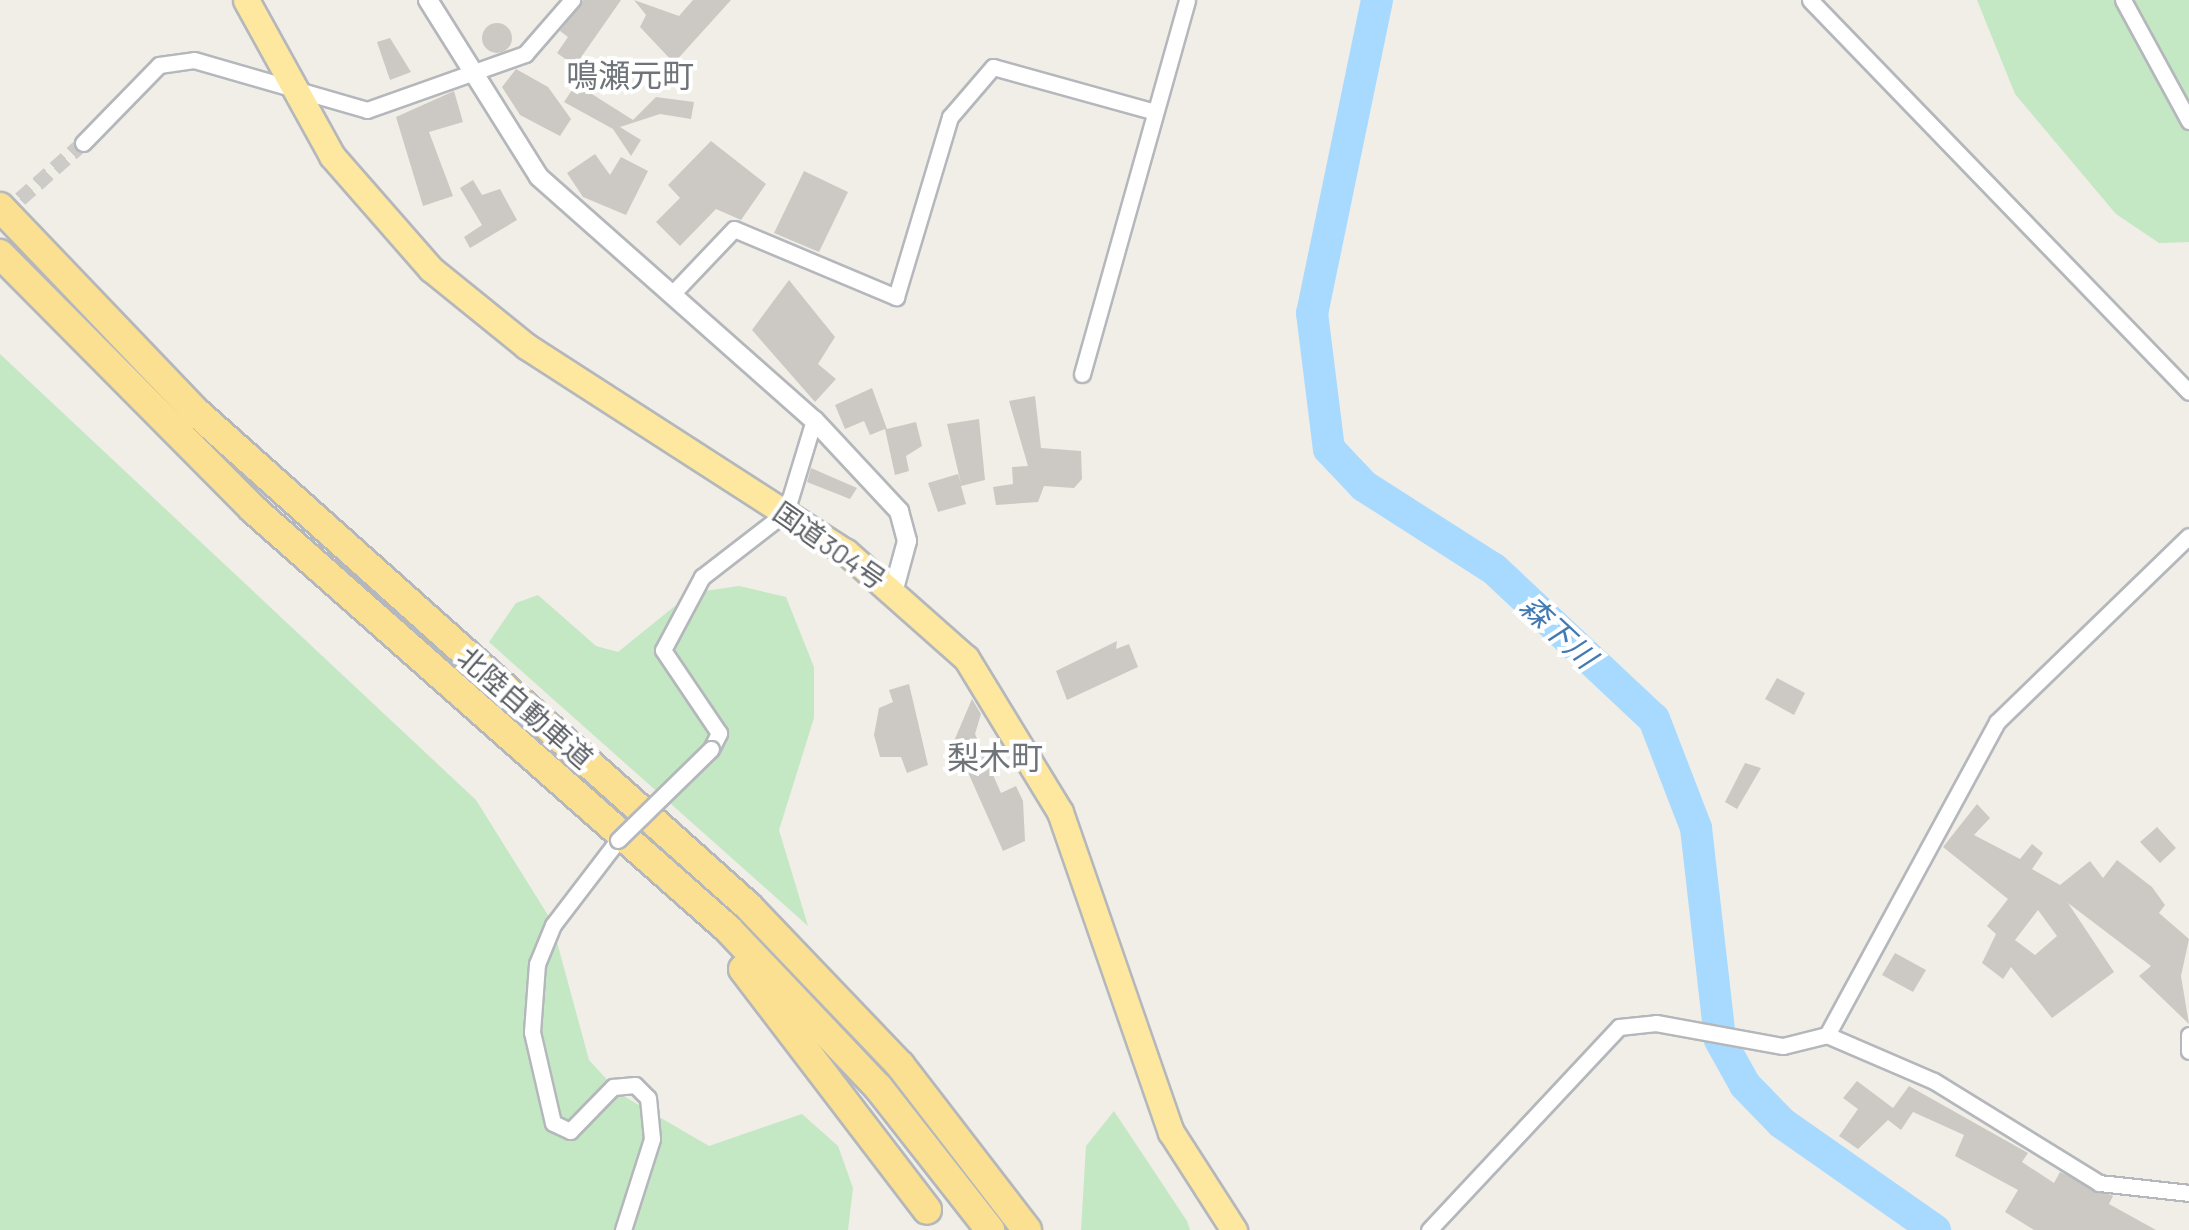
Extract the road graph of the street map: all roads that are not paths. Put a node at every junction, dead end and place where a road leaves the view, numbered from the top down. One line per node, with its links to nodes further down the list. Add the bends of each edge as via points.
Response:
1 (246, 0): 8 (highway, 国道304号)
2 (428, 0): 7 (street)
3 (572, 0): 7 (street, via 525,54)
4 (1187, 0): 9 (street)
5 (1810, 0): 16 (street)
6 (2123, 0): 10 (street)
7 (475, 75): 8 (street, via 367,110); 14 (street, via 540,177)
8 (287, 80): 11 (street, via 194,60 158,65); 18 (highway, 国道304号, via 376,214 479,312)
9 (1154, 112): 14 (street, via 993,67 950,117 896,297 734,229); 15 (street)
10 (2189, 121)
11 (84, 142)
12 (0, 207): 29 (highway, 北陸自動車道, via 195,411 748,906 900,1065)
13 (0, 254): 21 (highway, 北陸自動車道, via 202,461)
14 (673, 294): 17 (street)
15 (1082, 374)
16 (2189, 392)
17 (814, 420): 18 (street); 20 (street, via 906,524)
18 (786, 512): 20 (highway, 国道304号); 27 (street, bridge, via 702,577 663,650 719,733 711,749 618,840 553,926 537,964 532,1032 552,1124 570,1131 614,1087 635,1086 648,1098 652,1139)
19 (2189, 536): 22 (street, via 1997,722)
20 (894, 589): 30 (highway, 国道304号, via 966,658 1028,748 1100,912 1171,1132)
21 (478, 706): 26 (highway, via 722,945); 28 (highway, 北陸自動車道, via 804,1006)
22 (1827, 1035): 25 (street, via 1934,1082 2099,1183); 31 (street, via 1784,1046 1656,1024 1619,1026)
23 (2189, 1035): 24 (street)
24 (2189, 1051)
25 (2189, 1193)
26 (927, 1210)
27 (623, 1230)
28 (990, 1230)
29 (1027, 1230)
30 (1234, 1230)
31 (1429, 1230)

